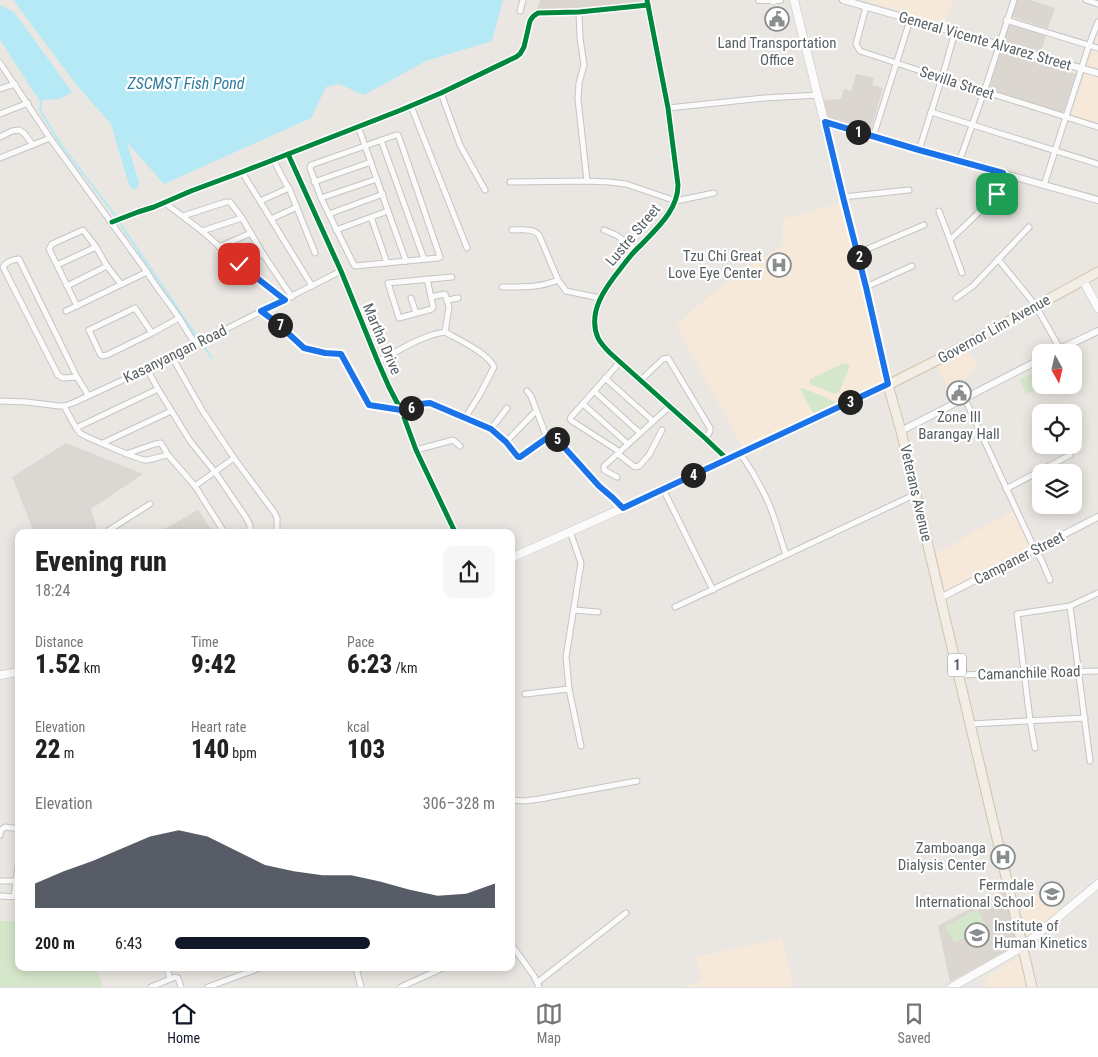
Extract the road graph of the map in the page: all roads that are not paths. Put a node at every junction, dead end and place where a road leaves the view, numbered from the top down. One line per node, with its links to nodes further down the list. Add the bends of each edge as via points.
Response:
1 (523, 0): 13 (street)
2 (759, 0): 3 (street)
3 (774, 0): 4 (street)
4 (780, 0)
5 (794, 0): 31 (main road, Veterans Avenue)
6 (844, 0): 9 (street, General Vicente Alvarez Street)
7 (1014, 0): 16 (street)
8 (1086, 0): 11 (street)
9 (855, 2): 12 (street, General Vicente Alvarez Street)
10 (647, 3): 14 (street); 34 (street, Lustre Street)
11 (1098, 4)
12 (866, 7): 15 (street, General Vicente Alvarez Street); 23 (street, Sevilla Street, via 857,48)
13 (520, 11)
14 (579, 12): 30 (street, via 535,14 522,50 516,57); 59 (street, via 584,65 578,100)
15 (910, 20): 18 (street, General Vicente Alvarez Street); 23 (street)
16 (1006, 20): 19 (street); 20 (street)
17 (1098, 22): 20 (street)
18 (955, 32): 19 (street, General Vicente Alvarez Street); 26 (street)
19 (999, 44): 24 (street, General Vicente Alvarez Street); 29 (street)
20 (1089, 45): 21 (street); 24 (street)
21 (1098, 48)
22 (0, 62): 27 (street)
23 (897, 64): 26 (street, Sevilla Street); 43 (street)
24 (1082, 69): 25 (street, General Vicente Alvarez Street); 37 (street)
25 (1098, 73)
26 (942, 78): 29 (street, Sevilla Street); 35 (street)
27 (14, 84): 28 (street); 32 (street)
28 (0, 90)
29 (984, 92): 37 (street, Sevilla Street); 39 (street)
30 (440, 94): 33 (street); 64 (street, via 460,145)
31 (818, 95): 34 (street); 38 (main road, Veterans Avenue)
32 (28, 103): 36 (street); 44 (street)
33 (411, 106): 40 (street); 93 (street)
34 (668, 108): 71 (street, Lustre Street, via 678,185)
35 (931, 112): 39 (street); 48 (street)
36 (0, 114)
37 (1066, 117): 41 (street, Sevilla Street); 49 (street)
38 (825, 122): 43 (street); 68 (main road, Veterans Avenue)
39 (972, 124): 49 (street); 54 (street)
40 (358, 126): 47 (street); 50 (street)
41 (1098, 128)
42 (0, 137): 46 (street, via 19,130)
43 (873, 137): 48 (street)
44 (50, 138): 46 (street); 82 (street)
45 (381, 140): 47 (street); 98 (street); 98 (street, via 396,134 399,136 440,254 438,258)
46 (33, 145): 51 (street)
47 (365, 146): 53 (street); 60 (street, via 311,165)
48 (919, 150): 54 (street)
49 (1055, 150): 55 (street); 62 (street)
50 (288, 154): 52 (street); 106 (street, Martha Drive)
51 (0, 158)
52 (272, 160): 56 (street); 63 (street)
53 (371, 162): 58 (street); 60 (street)
54 (959, 162): 57 (street)
55 (1098, 164)
56 (242, 172): 72 (street); 73 (street)
57 (1003, 173): 62 (street); 90 (street, via 997,194)
58 (377, 179): 67 (street); 69 (street)
59 (587, 181): 61 (street); 71 (street, via 626,184)
60 (314, 182): 69 (street)
61 (510, 182)
62 (1044, 185): 70 (street)
63 (289, 188): 72 (street); 74 (street)
64 (485, 190)
65 (909, 190): 68 (street)
66 (714, 193): 71 (street)
67 (383, 194): 75 (street); 77 (street)
68 (843, 197): 96 (main road, Veterans Avenue)
69 (321, 198): 77 (street)
70 (1098, 200)
71 (676, 201): 94 (street, Lustre Street, via 659,226)
72 (260, 202): 81 (street)
73 (165, 203): 78 (street); 82 (street)
74 (297, 207): 81 (street); 95 (street)
75 (388, 211): 79 (street); 100 (street)
76 (939, 211): 90 (street)
77 (329, 214): 85 (street)
78 (183, 216): 80 (street, via 228,201); 88 (street)
79 (370, 217): 85 (street); 101 (street)
80 (242, 218): 88 (street); 89 (street)
81 (271, 219): 116 (street)
82 (112, 222): 107 (street)
83 (924, 225): 96 (street)
84 (1029, 227): 99 (street)
85 (336, 230): 101 (street, via 355,266)
86 (512, 230): 112 (street, via 537,232)
87 (604, 230): 94 (street)
88 (202, 231): 92 (street)
89 (251, 234): 92 (street); 97 (street)
90 (950, 240): 109 (street)
91 (96, 247): 103 (street); 103 (street, via 85,232 80,231 50,246); 104 (street)
92 (219, 247): 102 (street)
93 (468, 248)
94 (636, 249): 123 (street, Lustre Street)
95 (315, 253)
96 (858, 253): 118 (main road, Veterans Avenue)
97 (263, 254): 102 (street); 119 (street)
98 (424, 259): 100 (street)
99 (998, 259): 124 (street, via 973,286); 128 (street)
100 (406, 261): 101 (street)
101 (387, 263)
102 (239, 264): 125 (street)
103 (57, 265): 115 (street)
104 (107, 266): 114 (street); 115 (street)
105 (912, 266): 118 (street)
106 (341, 271): 116 (street, Kasanyangan Road); 141 (street, Martha Drive)
107 (147, 272): 114 (street); 133 (street)
108 (1098, 272): 113 (main road, Governor Lim Avenue)
109 (962, 273)
110 (452, 277): 111 (street)
111 (427, 279): 120 (street); 132 (street, via 388,283 399,318)
112 (558, 280): 117 (street, via 533,287); 123 (street, via 566,291)
113 (1084, 280): 128 (main road, Governor Lim Avenue); 129 (main road)
114 (121, 284): 127 (street)
115 (67, 286): 127 (street)
116 (312, 286): 119 (street, Kasanyangan Road)
117 (502, 287)
118 (866, 287): 148 (main road, Veterans Avenue)
119 (292, 297): 125 (street, Kasanyangan Road)
120 (432, 297): 126 (street, via 445,294); 132 (street, via 432,309)
121 (411, 298): 132 (street)
122 (458, 298): 126 (street)
123 (600, 298): 142 (street, Lustre Street, via 595,315 597,334 604,347)
124 (956, 298)
125 (285, 300): 131 (street, Kasanyangan Road)
126 (448, 300): 135 (street, via 450,306)
127 (77, 306): 130 (street)
128 (1036, 306): 138 (street); 148 (main road, Governor Lim Avenue)
129 (1098, 308)
130 (66, 311)
131 (261, 311): 137 (street, Kasanyangan Road); 160 (street, via 304,348 341,354 369,405)
132 (416, 313)
133 (179, 318): 136 (street); 137 (street)
134 (1098, 331): 139 (street)
135 (445, 332): 141 (street, via 420,338); 162 (street, via 485,356 494,367)
136 (152, 333): 136 (street, via 102,356 89,330 135,308)
137 (196, 344): 140 (street, Kasanyangan Road)
138 (1054, 344)
139 (1071, 344)
140 (172, 357): 144 (street, Kasanyangan Road); 181 (street)
141 (378, 362): 160 (street, Martha Drive)
142 (620, 362): 146 (street); 147 (street, Lustre Street)
143 (1032, 364): 153 (street)
144 (147, 369): 149 (street); 152 (street, Kasanyangan Road)
145 (77, 376): 145 (street, via 19,259 4,264 58,375 63,378); 152 (street)
146 (605, 378): 150 (street); 163 (street)
147 (641, 380): 157 (street, Lustre Street); 170 (street, via 668,358 710,428)
148 (888, 384): 167 (main road, Veterans Avenue / 1); 177 (main road)
149 (158, 389): 159 (street); 164 (street)
150 (594, 391): 155 (street); 168 (street)
151 (527, 392): 161 (street)
152 (88, 395): 156 (street, Kasanyangan Road)
153 (964, 399): 167 (street); 187 (street)
154 (0, 400): 156 (street)
155 (583, 404): 173 (street); 176 (street, via 571,417 572,421)
156 (64, 406): 164 (street)
157 (668, 407): 163 (street); 170 (street, Lustre Street)
158 (507, 408): 165 (street)
159 (171, 411): 172 (street); 183 (street)
160 (402, 411): 162 (street, via 430,403); 175 (street, Martha Drive)
161 (536, 411): 169 (street); 171 (street)
162 (465, 418): 165 (street)
163 (653, 421): 168 (street)
164 (76, 428): 172 (street, via 84,436)
165 (491, 429): 171 (street)
166 (662, 430): 176 (street, via 638,466 635,467)
167 (901, 431): 188 (main road, Veterans Avenue / 1)
168 (640, 433): 173 (street)
169 (546, 438): 171 (street, via 522,457 518,457); 190 (street, via 554,436)
170 (706, 438): 182 (street, Lustre Street)
171 (506, 442)
172 (103, 443): 178 (street)
173 (628, 444): 176 (street)
174 (460, 446): 175 (street, via 453,440)
175 (416, 450): 196 (street, Martha Drive)
176 (619, 453): 184 (street, via 603,468)
177 (740, 453): 182 (main road); 200 (street, via 770,507)
178 (126, 454): 179 (street, via 143,460); 179 (street, via 159,443)
179 (168, 455): 185 (street)
180 (1070, 455): 187 (street)
181 (234, 458): 183 (street); 195 (street, via 274,512)
182 (727, 459): 186 (main road)
183 (215, 472): 185 (street); 194 (street, via 245,516)
184 (617, 477)
185 (195, 486): 193 (street)
186 (662, 489): 190 (main road); 202 (street)
187 (1006, 489): 198 (street)
188 (916, 494): 200 (street); 204 (main road, Veterans Avenue / 1)
189 (150, 504): 192 (street)
190 (623, 508): 197 (main road)
191 (1098, 517): 198 (street, Campaner Street)
192 (111, 529)
193 (222, 529)
194 (250, 529)
195 (277, 529)
196 (454, 529)
197 (570, 531): 199 (main road); 207 (street, via 581,563)
198 (1035, 550): 201 (street); 204 (street, Campaner Street)
199 (515, 556)
200 (786, 556): 202 (street)
201 (1050, 580)
202 (713, 590): 206 (street)
203 (1098, 593): 205 (street)
204 (940, 598): 214 (main road, Veterans Avenue / 1)
205 (1070, 606): 210 (street); 212 (street, via 1017,614)
206 (675, 608)
207 (574, 610): 208 (street); 215 (street, via 566,657)
208 (598, 612)
209 (1098, 671): 210 (street, Camanchile Road)
210 (1078, 672): 212 (street, Camanchile Road); 217 (street)
211 (15, 673): 213 (main road)
212 (1024, 674): 214 (street, Camanchile Road); 218 (street)
213 (0, 675)
214 (959, 676): 219 (main road, Veterans Avenue / 1)
215 (570, 689): 216 (street); 220 (street)
216 (525, 694)
217 (1085, 718): 218 (street); 222 (street)
218 (1030, 720): 219 (street); 221 (street)
219 (970, 724): 233 (main road, Veterans Avenue / 1)
220 (581, 746)
221 (1035, 748)
222 (1090, 760)
223 (637, 781): 224 (street, via 540,799)
224 (515, 800)
225 (15, 828): 226 (street, via 5,827)
226 (0, 834)
227 (0, 881): 228 (street)
228 (15, 881)
229 (1098, 884): 233 (main road)
230 (0, 896): 231 (street)
231 (15, 897)
232 (626, 913): 240 (street)
233 (1022, 946): 246 (main road); 247 (main road, Veterans Avenue / 1)
234 (515, 950): 240 (street)
235 (168, 971): 239 (street)
236 (252, 971): 243 (street)
237 (357, 971): 244 (street)
238 (436, 971): 245 (street)
239 (170, 979): 241 (street); 242 (street, via 177,977)
240 (538, 984)
241 (151, 987)
242 (181, 987)
243 (208, 987)
244 (361, 987)
245 (401, 987)
246 (952, 987)
247 (1032, 987)

